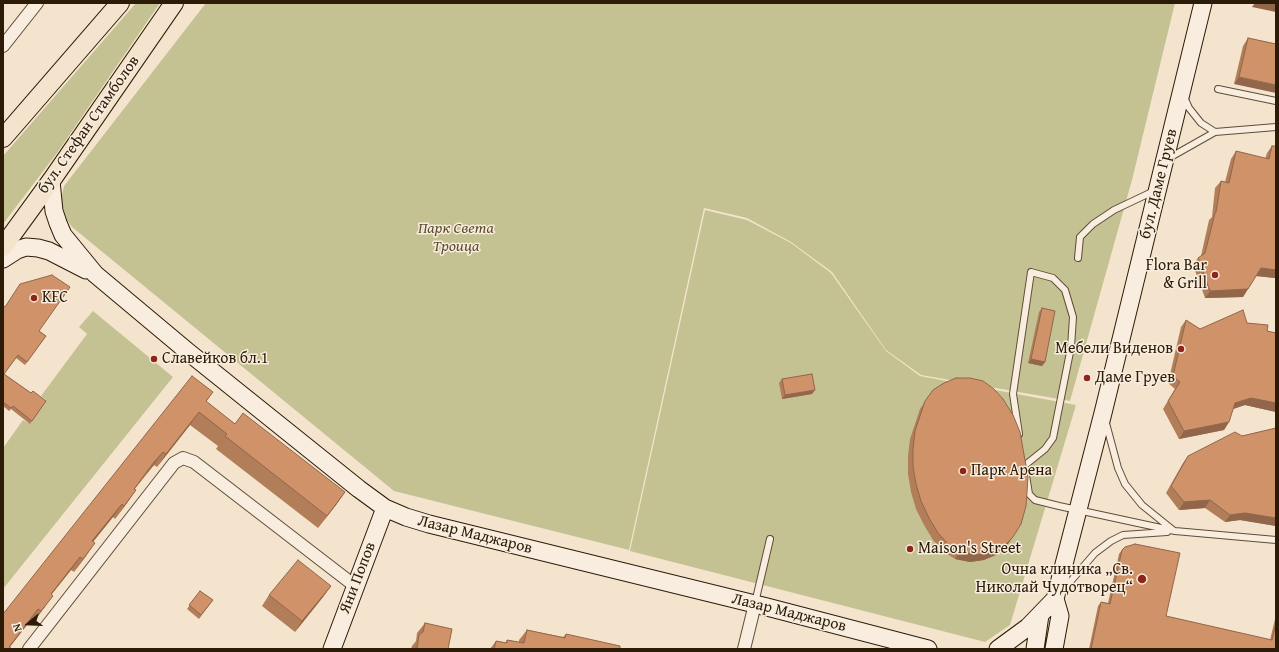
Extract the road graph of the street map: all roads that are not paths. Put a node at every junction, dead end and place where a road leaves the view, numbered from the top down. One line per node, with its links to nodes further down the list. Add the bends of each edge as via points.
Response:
1 (37, 3): 5 (street)
2 (120, 3): 11 (main road)
3 (174, 3): 13 (main road, бул. Стефан Стамболов)
4 (1203, 3): 7 (main road, бул. Даме Груев)
5 (3, 46)
6 (1218, 89): 8 (lane)
7 (1181, 92): 10 (lane, via 1201,123); 12 (main road, бул. Даме Груев)
8 (1276, 101)
9 (1276, 127): 10 (lane)
10 (1215, 132): 12 (lane)
11 (3, 138)
12 (1164, 161): 14 (main road, бул. Даме Груев)
13 (51, 181): 15 (main road, бул. Стефан Стамболов); 18 (main road, Лазар Маджаров, via 54,211 60,229)
14 (1157, 189): 16 (lane, via 1114,210 1093,224 1080,237); 19 (main road, бул. Даме Груев)
15 (3, 247)
16 (1078, 258)
17 (3, 259): 18 (main road, Лазар Маджаров, via 26,247 38,248 67,259)
18 (95, 274): 23 (main road, Лазар Маджаров, via 193,356)
19 (1103, 413): 24 (main road, бул. Даме Груев); 25 (lane, via 1125,484 1142,505)
20 (1020, 442): 22 (lane, via 1012,394 1031,272 1053,278 1065,290 1073,316 1071,347 1053,438)
21 (1023, 458): 22 (lane)
22 (1024, 466): 24 (lane, via 1029,494 1035,500)
23 (385, 508): 28 (main road, Яни Попов); 30 (main road, Лазар Маджаров, via 429,524)
24 (1078, 511): 25 (lane); 29 (main road, бул. Даме Груев)
25 (1174, 531): 27 (lane); 29 (lane, via 1123,535 1111,541 1095,553)
26 (770, 538): 30 (lane)
27 (1276, 540)
28 (355, 586): 32 (street, via 194,462 183,458 174,463); 33 (main road, Яни Попов)
29 (1055, 599): 31 (main road, бул. Даме Груев); 38 (main road, бул. Даме Груев, via 1060,616)
30 (755, 604): 34 (street); 35 (main road, Лазар Маджаров)
31 (1040, 615): 36 (main road, бул. Даме Груев); 37 (main road)
32 (29, 649)
33 (332, 649)
34 (744, 649)
35 (928, 649)
36 (998, 649)
37 (1035, 649)
38 (1054, 649)

